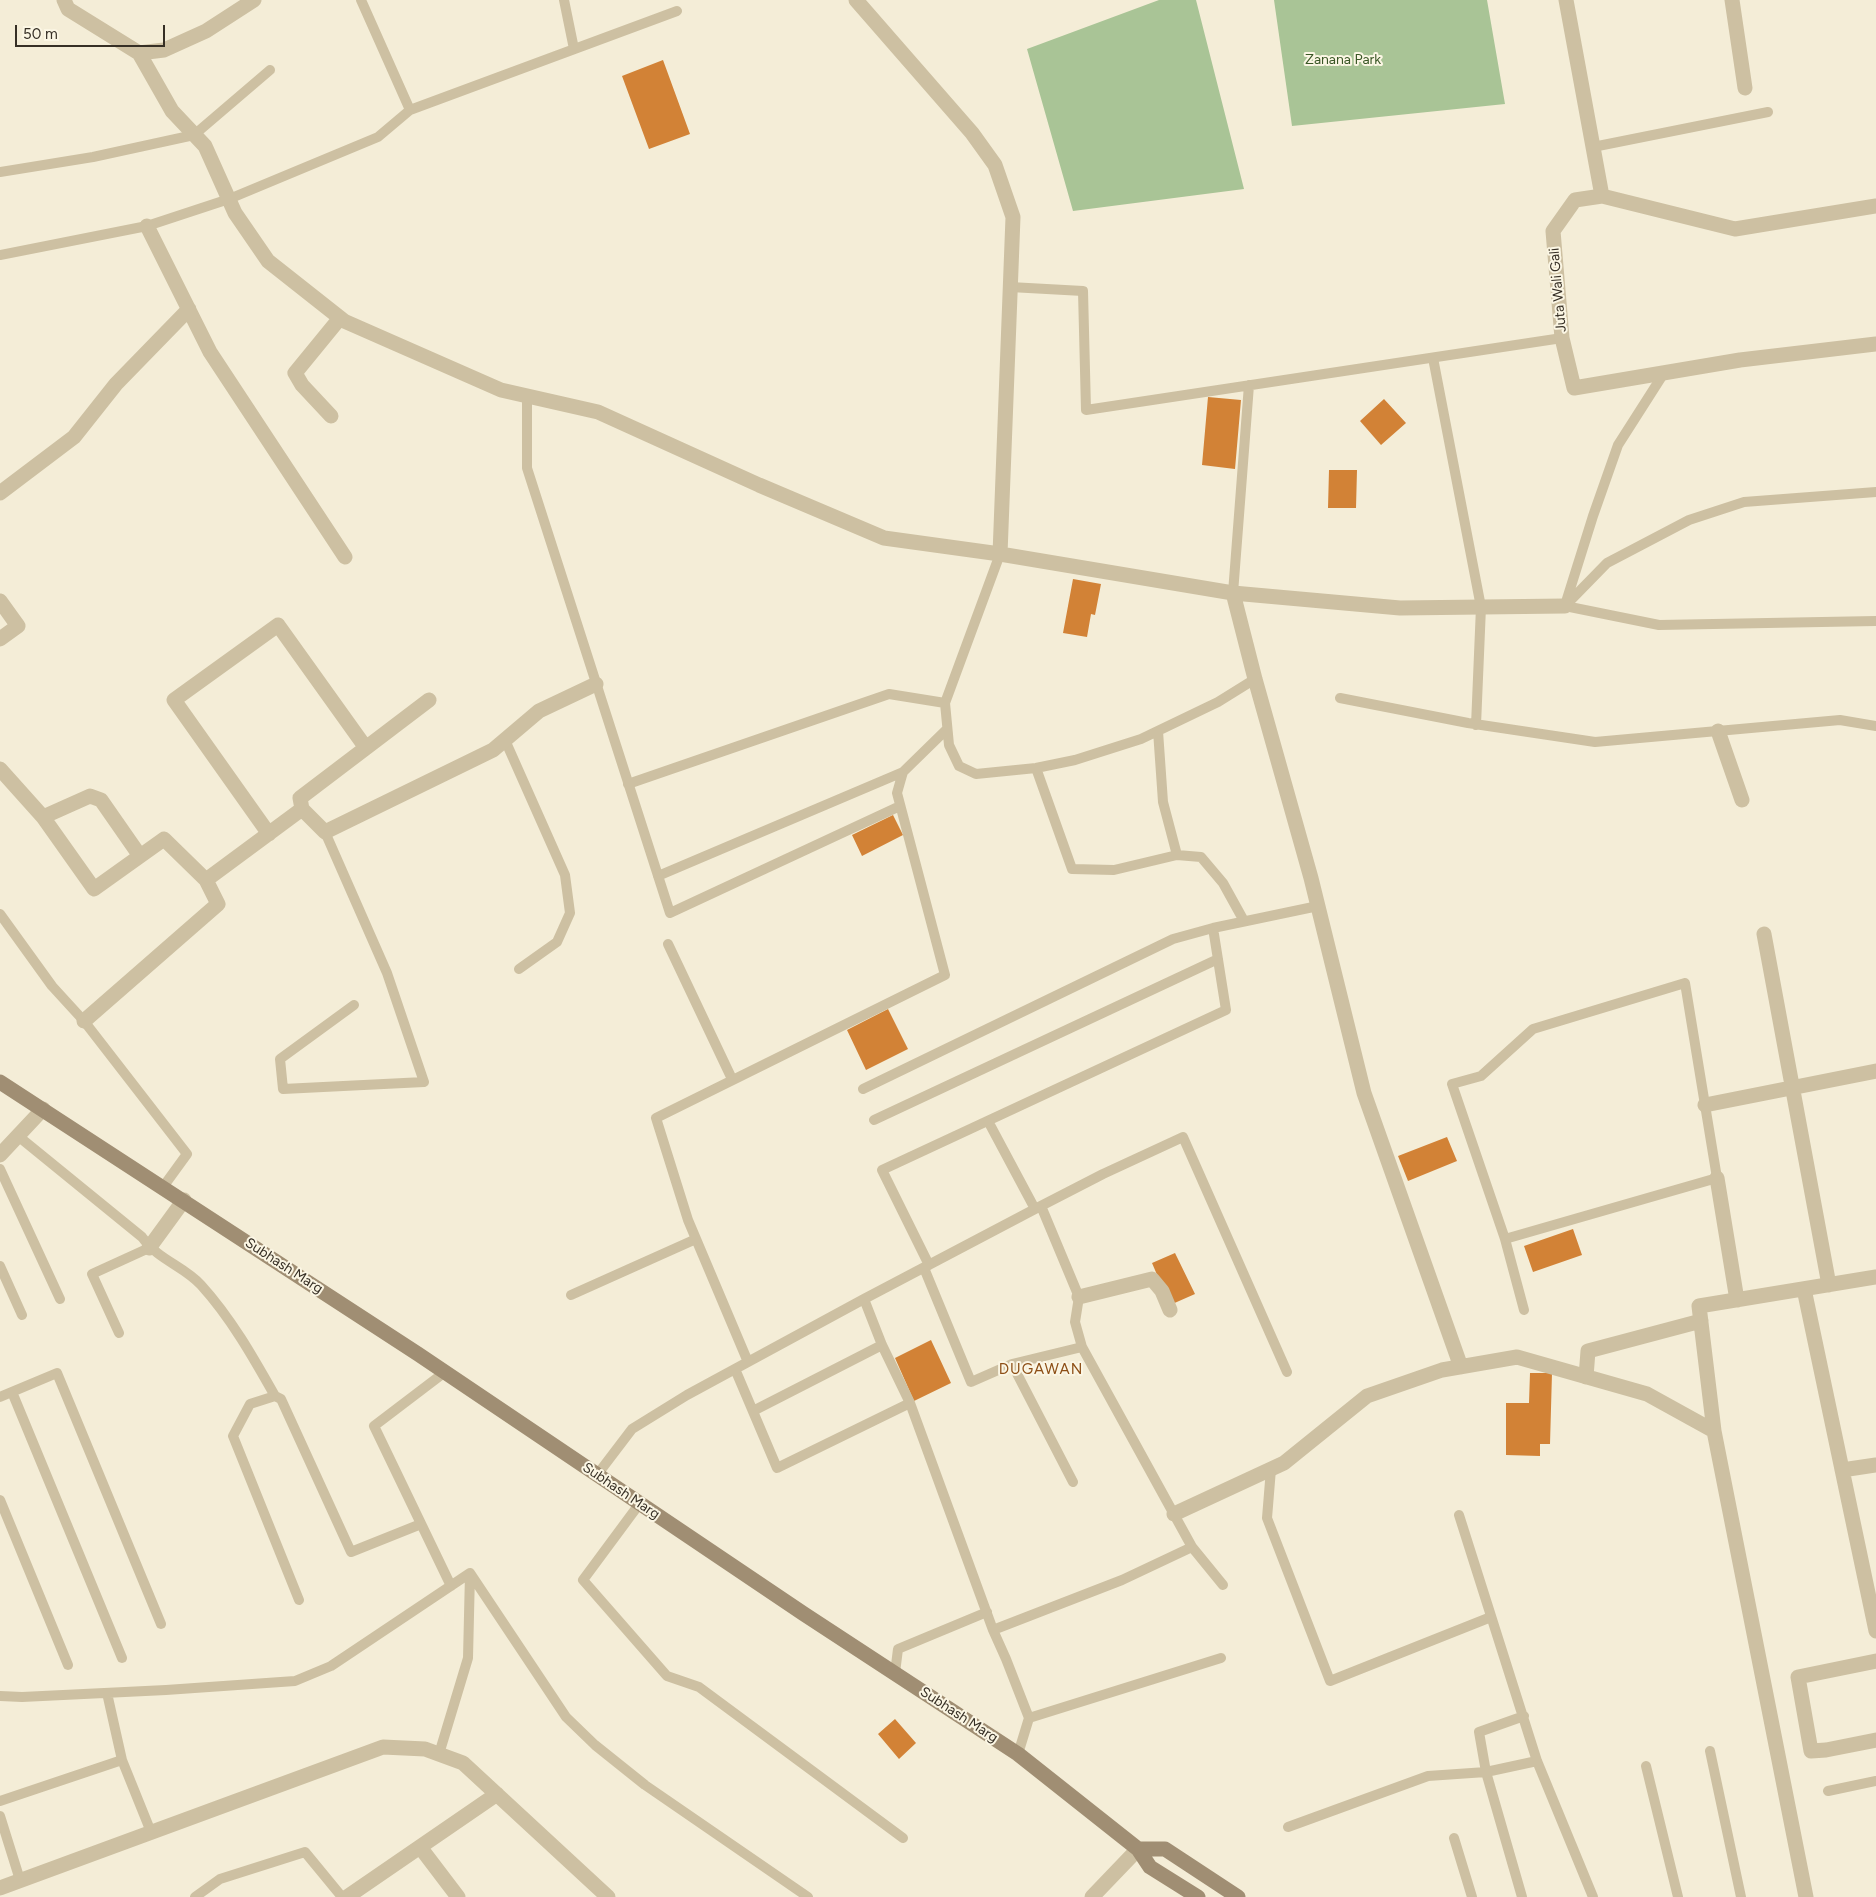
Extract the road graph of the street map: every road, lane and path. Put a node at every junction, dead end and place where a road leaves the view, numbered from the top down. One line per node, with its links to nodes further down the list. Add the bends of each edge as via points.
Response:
1 (64, 0): 10 (street, via 68,9)
2 (254, 0): 10 (street, via 206,31 164,50)
3 (361, 0): 13 (lane)
4 (564, 0): 9 (lane)
5 (856, 0): 23 (street, via 972,133 995,165 1013,217)
6 (1566, 0): 16 (street)
7 (1732, 0): 12 (street)
8 (678, 11): 9 (lane)
9 (574, 49): 13 (lane)
10 (139, 53): 15 (street, via 172,111)
11 (270, 70): 15 (lane)
12 (1745, 88)
13 (410, 110): 19 (lane, via 378,137)
14 (1768, 112): 16 (lane)
15 (194, 135): 17 (lane, via 93,157); 19 (street, via 205,146)
16 (1593, 147): 18 (street)
17 (0, 172)
18 (1602, 196): 20 (street, Juta Wali Gali, via 1735,229); 26 (street, Juta Wali Gali, via 1575,200 1553,231)
19 (229, 199): 21 (lane); 25 (street, via 268,261)
20 (1876, 206)
21 (148, 226): 22 (lane); 24 (street)
22 (0, 255)
23 (1010, 288): 30 (lane, via 1083,291 1086,410); 35 (street)
24 (188, 310): 34 (street, via 116,384 74,437); 36 (street, via 210,352)
25 (340, 318): 31 (street, via 501,390); 32 (street, via 295,373)
26 (1562, 338): 28 (lane); 29 (street, Juta Wali Gali, via 1574,388)
27 (1876, 344): 29 (street, Juta Wali Gali, via 1740,360)
28 (1433, 358): 30 (lane); 40 (lane)
29 (1664, 373): 39 (lane, via 1618,446)
30 (1250, 385): 37 (lane)
31 (527, 396): 35 (street, via 598,412 884,538); 44 (lane, via 527,468)
32 (331, 416)
33 (1876, 492): 39 (lane, via 1744,502 1689,520 1607,563)
34 (0, 493)
35 (1000, 554): 37 (street); 47 (lane)
36 (345, 557)
37 (1233, 593): 40 (street, via 1400,608); 43 (street)
38 (0, 601): 42 (street, via 18,626)
39 (1565, 606): 40 (street); 41 (lane, via 1659,625)
40 (1481, 607): 48 (lane)
41 (1876, 620)
42 (0, 639)
43 (1255, 679): 51 (lane, via 1218,702); 69 (street)
44 (596, 684): 53 (street, via 539,711); 58 (lane)
45 (1340, 698): 48 (lane)
46 (429, 700): 54 (street)
47 (945, 703): 50 (lane); 58 (lane, via 889,694)
48 (1476, 725): 52 (lane, via 1596,742)
49 (1876, 726): 52 (lane, via 1840,720)
50 (947, 730): 55 (lane, via 949,745 959,766 976,774); 57 (lane)
51 (1158, 731): 55 (lane, via 1075,760); 65 (lane, via 1163,802)
52 (1718, 731): 59 (street)
53 (505, 740): 63 (street, via 493,750); 76 (lane, via 564,875 570,913 557,942)
54 (366, 748): 61 (street, via 300,798); 64 (street, via 278,625 174,700)
55 (1036, 768): 65 (lane, via 1072,869 1114,870)
56 (0, 769): 62 (street)
57 (902, 772): 60 (lane, via 897,793); 67 (lane)
58 (628, 784): 67 (lane)
59 (1742, 800)
60 (900, 806): 67 (lane, via 670,913); 80 (lane, via 945,975)
61 (302, 809): 63 (street); 64 (street)
62 (42, 817): 66 (street, via 90,796 101,800); 66 (street, via 94,889)
63 (325, 832): 77 (lane, via 387,973 424,1082 283,1089 280,1059)
64 (269, 834): 68 (street)
65 (1177, 855): 71 (lane, via 1201,857 1222,883)
66 (140, 856): 68 (street, via 164,839)
67 (658, 876)
68 (206, 880): 78 (street, via 218,904)
69 (1318, 906): 71 (lane); 117 (street, via 1364,1093)
70 (0, 914): 78 (lane, via 52,986)
71 (1244, 922): 72 (lane)
72 (1213, 928): 75 (lane); 83 (lane, via 1173,939)
73 (1764, 934): 82 (street)
74 (668, 944): 80 (lane)
75 (1218, 959): 86 (lane); 87 (lane, via 1226,1010)
76 (519, 969)
77 (354, 1005)
78 (84, 1021): 92 (lane, via 187,1154)
79 (1876, 1072): 82 (street)
80 (732, 1079): 96 (lane, via 656,1118)
81 (0, 1082): 85 (main road, Subhash Marg)
82 (1792, 1088): 84 (street); 101 (street)
83 (863, 1089)
84 (1705, 1105): 91 (lane); 95 (lane, via 1685,983 1533,1029 1481,1076 1452,1084)
85 (43, 1109): 88 (street); 92 (main road, Subhash Marg)
86 (874, 1120)
87 (988, 1121): 94 (lane); 99 (lane, via 882,1170)
88 (18, 1136): 89 (street); 97 (lane, via 142,1237)
89 (0, 1155)
90 (0, 1169): 105 (lane)
91 (1717, 1178): 95 (lane); 107 (street)
92 (163, 1187): 93 (main road, Subhash Marg)
93 (184, 1200): 97 (street); 119 (main road, Subhash Marg)
94 (1038, 1208): 99 (lane); 104 (lane); 120 (lane, via 1183,1136)
95 (1505, 1239): 109 (lane)
96 (696, 1240): 103 (lane); 115 (lane)
97 (149, 1248): 112 (lane, via 92,1274); 123 (lane, via 200,1283 246,1344)
98 (0, 1266): 110 (lane)
99 (926, 1266): 106 (lane); 116 (lane, via 971,1382)
100 (1876, 1278): 101 (street)
101 (1828, 1286): 102 (street)
102 (1804, 1289): 107 (street); 130 (street)
103 (571, 1295)
104 (1079, 1298): 108 (street, via 1152,1279); 114 (lane, via 1075,1322)
105 (60, 1299)
106 (864, 1299): 113 (lane); 115 (lane)
107 (1737, 1300): 111 (street, via 1700,1306)
108 (1170, 1310)
109 (1524, 1310)
110 (22, 1315)
111 (1701, 1321): 121 (street, via 1588,1351); 127 (street)
112 (119, 1333)
113 (882, 1346): 125 (lane); 126 (lane)
114 (1082, 1347): 116 (lane); 135 (lane)
115 (748, 1362): 118 (lane)
116 (1012, 1364): 132 (lane)
117 (1461, 1367): 121 (street, via 1517,1357); 129 (street, via 1442,1370 1367,1396 1284,1463)
118 (735, 1369): 126 (lane); 131 (lane, via 632,1429)
119 (445, 1372): 131 (main road, Subhash Marg); 137 (lane, via 374,1426)
120 (1287, 1372)
121 (1586, 1377): 127 (street, via 1647,1394)
122 (12, 1392): 124 (lane); 145 (lane, via 57,1373); 148 (lane)
123 (275, 1396): 137 (lane, via 280,1399 351,1552); 142 (lane, via 250,1404 233,1436)
124 (0, 1397)
125 (910, 1403): 126 (lane, via 777,1468); 143 (lane)
126 (753, 1411)
127 (1714, 1431): 192 (street)
128 (1876, 1465): 130 (street)
129 (1271, 1469): 135 (street); 144 (lane, via 1267,1518 1330,1681)
130 (1842, 1470): 147 (street)
131 (597, 1475): 134 (main road, Subhash Marg)
132 (1072, 1482)
133 (0, 1500): 151 (lane)
134 (640, 1503): 152 (main road, Subhash Marg); 172 (lane, via 583,1580 667,1676 700,1687)
135 (1174, 1514): 138 (lane)
136 (1459, 1514): 144 (lane)
137 (421, 1524): 141 (lane)
138 (1192, 1546): 140 (lane); 146 (lane, via 1122,1580)
139 (470, 1573): 141 (lane); 159 (lane, via 468,1658); 183 (lane, via 566,1717 645,1785)
140 (1223, 1585)
141 (452, 1586): 153 (lane, via 331,1666 295,1681)
142 (299, 1600)
143 (987, 1612): 146 (lane); 152 (lane, via 898,1648)
144 (1491, 1617): 155 (lane)
145 (162, 1624)
146 (993, 1630): 156 (lane)
147 (1876, 1631)
148 (122, 1658)
149 (1221, 1658): 156 (lane)
150 (1876, 1661): 157 (street, via 1798,1677 1811,1751)
151 (68, 1665)
152 (895, 1673): 160 (main road, Subhash Marg)
153 (107, 1693): 154 (lane); 161 (lane)
154 (0, 1696)
155 (1524, 1716): 162 (lane); 164 (lane, via 1479,1732)
156 (1029, 1718): 160 (lane)
157 (1876, 1740)
158 (1710, 1750): 191 (lane)
159 (439, 1754): 167 (street, via 463,1763); 171 (street, via 425,1749 383,1747)
160 (1018, 1754): 175 (main road, Subhash Marg)
161 (122, 1760): 168 (lane); 171 (lane)
162 (1537, 1761): 164 (lane); 189 (lane)
163 (1646, 1766): 190 (lane)
164 (1486, 1772): 170 (lane, via 1428,1776); 188 (lane)
165 (1876, 1780): 166 (lane)
166 (1828, 1791)
167 (497, 1794): 174 (street); 182 (street)
168 (0, 1801)
169 (0, 1816): 176 (lane)
170 (1288, 1827)
171 (151, 1832): 176 (street)
172 (902, 1838)
173 (1454, 1838): 187 (lane)
174 (420, 1847): 180 (street); 181 (street)
175 (1138, 1849): 184 (street); 185 (main road, Subhash Marg, via 1150,1867); 186 (main road, via 1165,1849)
176 (20, 1880): 177 (street)
177 (0, 1888)
178 (195, 1897): 179 (lane, via 220,1878 305,1852)
179 (342, 1897)
180 (347, 1897)
181 (458, 1897)
182 (608, 1897)
183 (808, 1897)
184 (1092, 1897)
185 (1198, 1897)
186 (1238, 1897)
187 (1472, 1897)
188 (1522, 1897)
189 (1593, 1897)
190 (1678, 1897)
191 (1741, 1897)
192 (1806, 1897)

